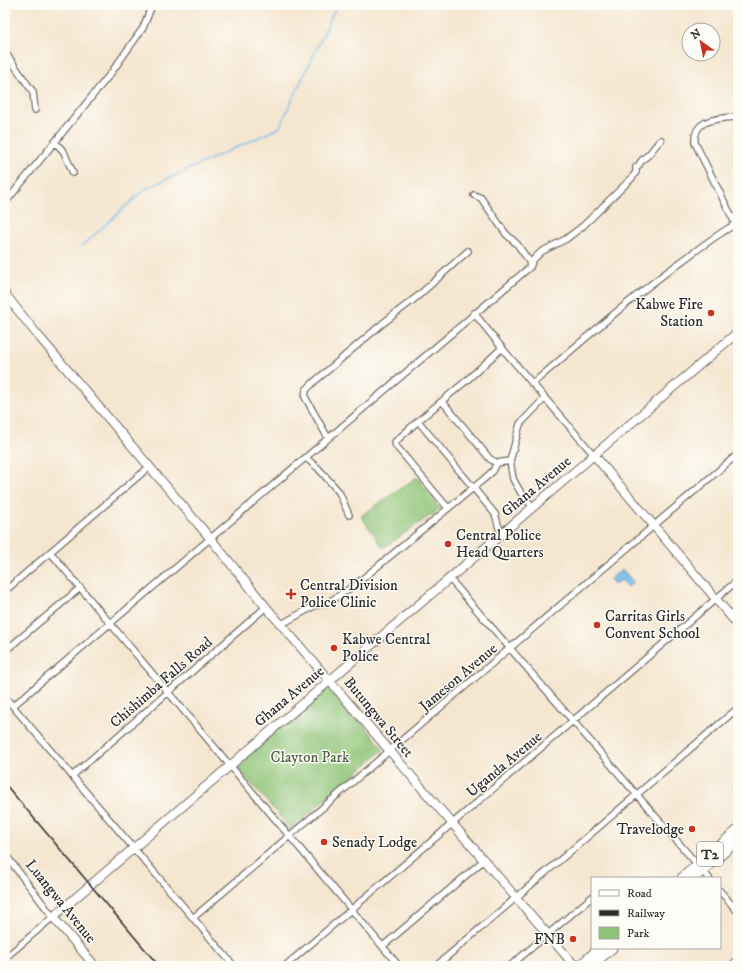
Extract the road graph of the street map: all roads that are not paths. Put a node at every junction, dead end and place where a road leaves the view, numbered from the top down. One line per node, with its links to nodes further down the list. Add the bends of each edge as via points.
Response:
1 (152, 5): 6 (street, via 143,28 111,73)
2 (5, 52): 3 (street, via 33,92)
3 (35, 110)
4 (738, 116): 10 (street, via 707,121 695,137 695,143)
5 (661, 140): 12 (street, via 639,162 632,178 598,212 566,239 542,252 533,260)
6 (55, 142): 7 (street, via 64,152); 9 (street)
7 (73, 173)
8 (474, 195): 12 (street, via 480,197 506,234 517,244 529,261)
9 (5, 203)
10 (737, 225): 17 (street, via 666,272)
11 (468, 251): 21 (street, via 306,390 305,397)
12 (530, 267): 14 (street)
13 (5, 294): 27 (main road, Butungwa Street)
14 (474, 313): 16 (street); 21 (street)
15 (738, 332): 23 (main road, Ghana Avenue)
16 (502, 348): 17 (street); 19 (street)
17 (532, 384): 18 (street)
18 (545, 398): 23 (street); 25 (street, via 520,424)
19 (442, 401): 20 (street); 26 (street, via 490,459)
20 (418, 421): 28 (street); 30 (street, via 396,440 395,444)
21 (328, 438): 24 (street)
22 (738, 454): 32 (street, Jameson Avenue)
23 (594, 455): 29 (main road, Ghana Avenue); 32 (main road)
24 (306, 458): 31 (street, via 339,492); 34 (street)
25 (510, 461): 26 (street); 29 (street, via 513,479)
26 (497, 463): 28 (street, via 493,471)
27 (149, 467): 34 (main road, Butungwa Street); 35 (street)
28 (472, 488): 30 (street); 33 (street, via 495,514)
29 (533, 507): 33 (main road, Ghana Avenue)
30 (448, 508): 43 (street, via 355,585 329,602 314,606)
31 (349, 515)
32 (654, 526): 40 (main road); 45 (street, Jameson Avenue)
33 (503, 533): 36 (main road, Ghana Avenue)
34 (210, 538): 41 (main road, Butungwa Street); 42 (street)
35 (50, 552): 38 (street); 39 (street)
36 (449, 578): 45 (street); 47 (main road, Ghana Avenue)
37 (738, 580): 40 (street, Uganda Avenue)
38 (80, 588): 42 (street); 46 (street)
39 (5, 591)
40 (716, 599): 44 (main road); 52 (street, Uganda Avenue)
41 (266, 607): 43 (main road, Butungwa Street); 48 (street, Chishimba Falls Road)
42 (110, 624): 48 (street); 50 (street)
43 (282, 624): 47 (main road, Butungwa Street)
44 (738, 625)
45 (510, 648): 52 (street); 53 (street, Jameson Avenue)
46 (5, 652)
47 (329, 680): 53 (main road, Butungwa Street); 54 (main road, Ghana Avenue)
48 (168, 692): 54 (street); 55 (street, Chishimba Falls Road)
49 (5, 697): 50 (street)
50 (13, 706): 55 (street)
51 (738, 708): 56 (street)
52 (573, 721): 56 (street); 57 (street, Uganda Avenue)
53 (389, 751): 57 (main road, Butungwa Street); 59 (street, Jameson Avenue)
54 (230, 765): 59 (street); 61 (main road, Ghana Avenue)
55 (72, 776): 61 (street)
56 (637, 795): 64 (street); 69 (street)
57 (453, 823): 63 (main road, Butungwa Street); 71 (street, Uganda Avenue)
58 (738, 830): 64 (highway, T2)
59 (290, 836): 71 (street); 74 (street, Jameson Avenue)
60 (738, 840): 64 (highway, T2)
61 (133, 848): 73 (main road, Ghana Avenue); 74 (street)
62 (5, 854): 73 (street, Luangwa Avenue)
63 (484, 860): 69 (main road, Butungwa Street); 76 (street)
64 (700, 868): 65 (highway, T2); 66 (highway, T2); 67 (street)
65 (684, 877)
66 (695, 877)
67 (708, 877)
68 (721, 892): 72 (street)
69 (517, 898): 75 (main road, Butungwa Street); 85 (street)
70 (591, 898): 75 (street)
71 (351, 909): 76 (street); 83 (street, Uganda Avenue)
72 (738, 912)
73 (54, 917): 79 (street, Ghana Avenue); 81 (main road, Luangwa Avenue)
74 (193, 918): 82 (street)
75 (548, 934): 86 (street); 87 (main road, Butungwa Street)
76 (383, 946): 84 (street)
77 (599, 949): 88 (highway)
78 (611, 949): 89 (highway)
79 (5, 958)
80 (738, 960): 90 (main road)
81 (96, 966)
82 (234, 966)
83 (285, 966)
84 (399, 966)
85 (436, 966)
86 (510, 966)
87 (575, 966)
88 (579, 966)
89 (591, 966)
90 (732, 966)

